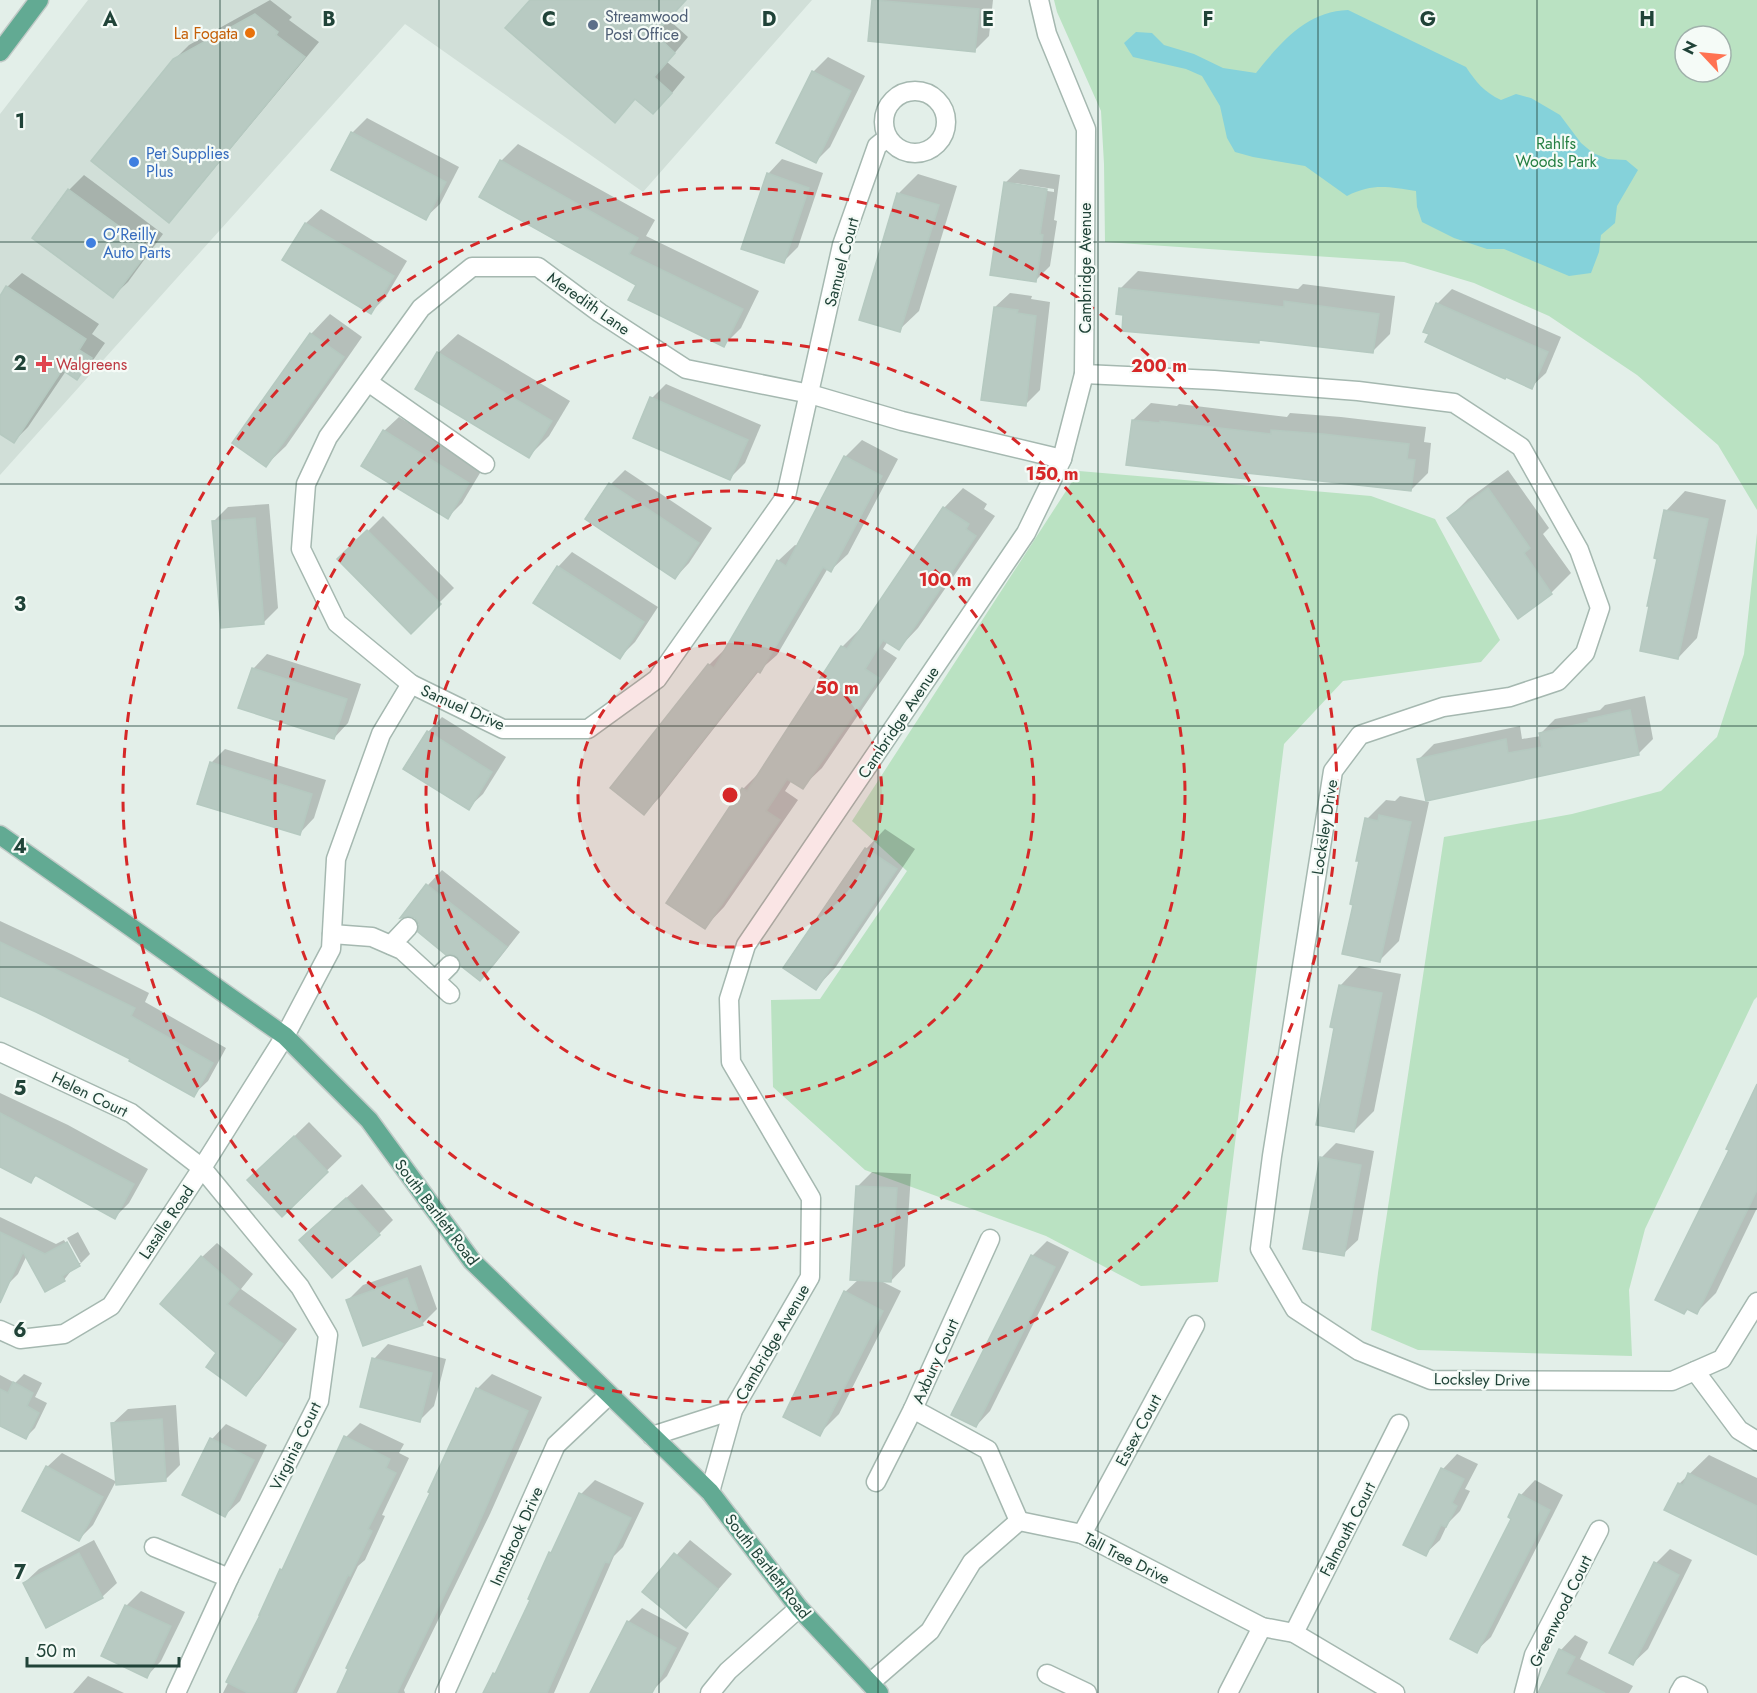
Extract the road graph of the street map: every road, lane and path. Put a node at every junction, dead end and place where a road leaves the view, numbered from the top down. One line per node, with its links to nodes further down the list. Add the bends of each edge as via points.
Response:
1 (39, 0): 3 (main road)
2 (1039, 0): 5 (street, Cambridge Avenue, via 1047,34 1086,129)
3 (0, 52)
4 (887, 138): 7 (street, Samuel Court, via 877,146 842,246)
5 (1084, 374): 8 (street, Cambridge Avenue); 25 (street, Locksley Drive, via 1358,391 1454,403 1521,447 1579,550 1600,608 1585,653 1558,681 1510,697 1443,707 1359,735 1334,771 1260,1249 1295,1310 1359,1351 1431,1380 1672,1381)
6 (368, 382): 7 (street, Meredith Lane, via 421,308 472,267 538,267 686,369); 9 (street); 10 (street, Meredith Lane, via 328,437 306,484 301,549 337,622)
7 (810, 393): 8 (street, Meredith Lane, via 902,421); 10 (street, Samuel Drive, via 786,496 657,678 588,729 503,729)
8 (1062, 459): 28 (street, Cambridge Avenue, via 1026,533 746,945 729,999 731,1062 811,1198 810,1277)
9 (485, 464)
10 (411, 684): 13 (street, Samuel Drive, via 381,734 336,859)
11 (0, 835): 18 (main road, South Bartlett Road)
12 (408, 927): 14 (street)
13 (332, 934): 14 (street, via 372,937); 18 (street, Samuel Drive, via 331,949)
14 (391, 945): 16 (street)
15 (450, 965): 16 (street)
16 (435, 980): 17 (street)
17 (450, 994)
18 (285, 1036): 20 (street, Lasalle Road); 26 (main road, South Bartlett Road, via 369,1120 472,1261)
19 (0, 1052): 20 (street, Helen Court, via 131,1113)
20 (202, 1168): 24 (street, Lasalle Road, via 111,1306 64,1334 20,1339); 38 (street, Virginia Court, via 300,1287 328,1335 319,1401)
21 (990, 1239): 27 (street, Axbury Court)
22 (1757, 1302): 25 (street, Locksley Drive, via 1722,1359)
23 (1195, 1325): 36 (street, Essex Court)
24 (0, 1330)
25 (1695, 1371): 31 (street, via 1739,1430)
26 (609, 1395): 30 (main road, South Bartlett Road); 45 (street, Innsbrook Drive, via 556,1445)
27 (913, 1409): 32 (street, Axbury Court); 34 (street, via 988,1450)
28 (733, 1410): 30 (street, Cambridge Avenue); 33 (street, Cambridge Avenue)
29 (1399, 1424): 41 (street, Falmouth Court)
30 (651, 1436): 33 (main road, South Bartlett Road)
31 (1757, 1441)
32 (876, 1482)
33 (710, 1492): 39 (main road, South Bartlett Road)
34 (1019, 1521): 36 (street, Tall Tree Drive); 43 (street, via 972,1562 930,1631)
35 (1599, 1530): 50 (street, Greenwood Court, via 1534,1655)
36 (1082, 1534): 40 (street, Tall Tree Drive)
37 (154, 1547): 38 (street)
38 (229, 1578): 44 (street, Virginia Court)
39 (799, 1608): 43 (main road, South Bartlett Road); 46 (street, via 728,1671)
40 (1262, 1627): 41 (street, Tall Tree Drive); 48 (street)
41 (1294, 1633): 49 (street, Tall Tree Drive)
42 (1047, 1674): 47 (street)
43 (874, 1688)
44 (176, 1693)
45 (445, 1693)
46 (710, 1693)
47 (1087, 1693)
48 (1228, 1693)
49 (1395, 1693)
50 (1524, 1693)
51 (1679, 1693): 52 (street, via 1683,1686)
52 (1698, 1693)

